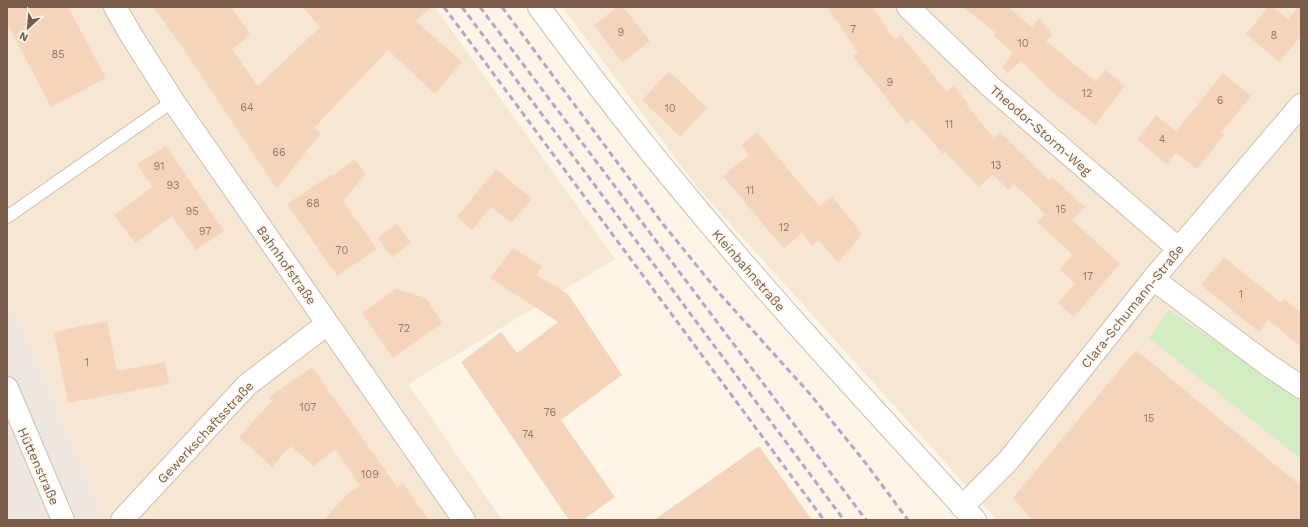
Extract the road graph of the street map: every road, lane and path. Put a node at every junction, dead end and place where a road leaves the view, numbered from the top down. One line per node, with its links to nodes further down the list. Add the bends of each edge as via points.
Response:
1 (115, 7): 4 (street, Bahnhofstraße)
2 (538, 7): 12 (street, Kleinbahnstraße, via 689,199 822,354)
3 (908, 7): 7 (street, Theodor-Storm-Weg, via 991,87)
4 (173, 101): 6 (lane); 9 (street, Bahnhofstraße)
5 (1300, 108): 7 (street, Clara-Schumann-Straße)
6 (7, 217)
7 (1179, 249): 8 (street, Clara-Schumann-Straße)
8 (1153, 279): 10 (street, via 1268,366); 12 (street, Clara-Schumann-Straße)
9 (327, 324): 13 (street, Gewerkschaftsstraße, via 247,385); 15 (street, Bahnhofstraße)
10 (1301, 387)
11 (7, 388): 14 (street, Hüttenstraße)
12 (968, 513)
13 (126, 519)
14 (63, 520)
15 (464, 520)

